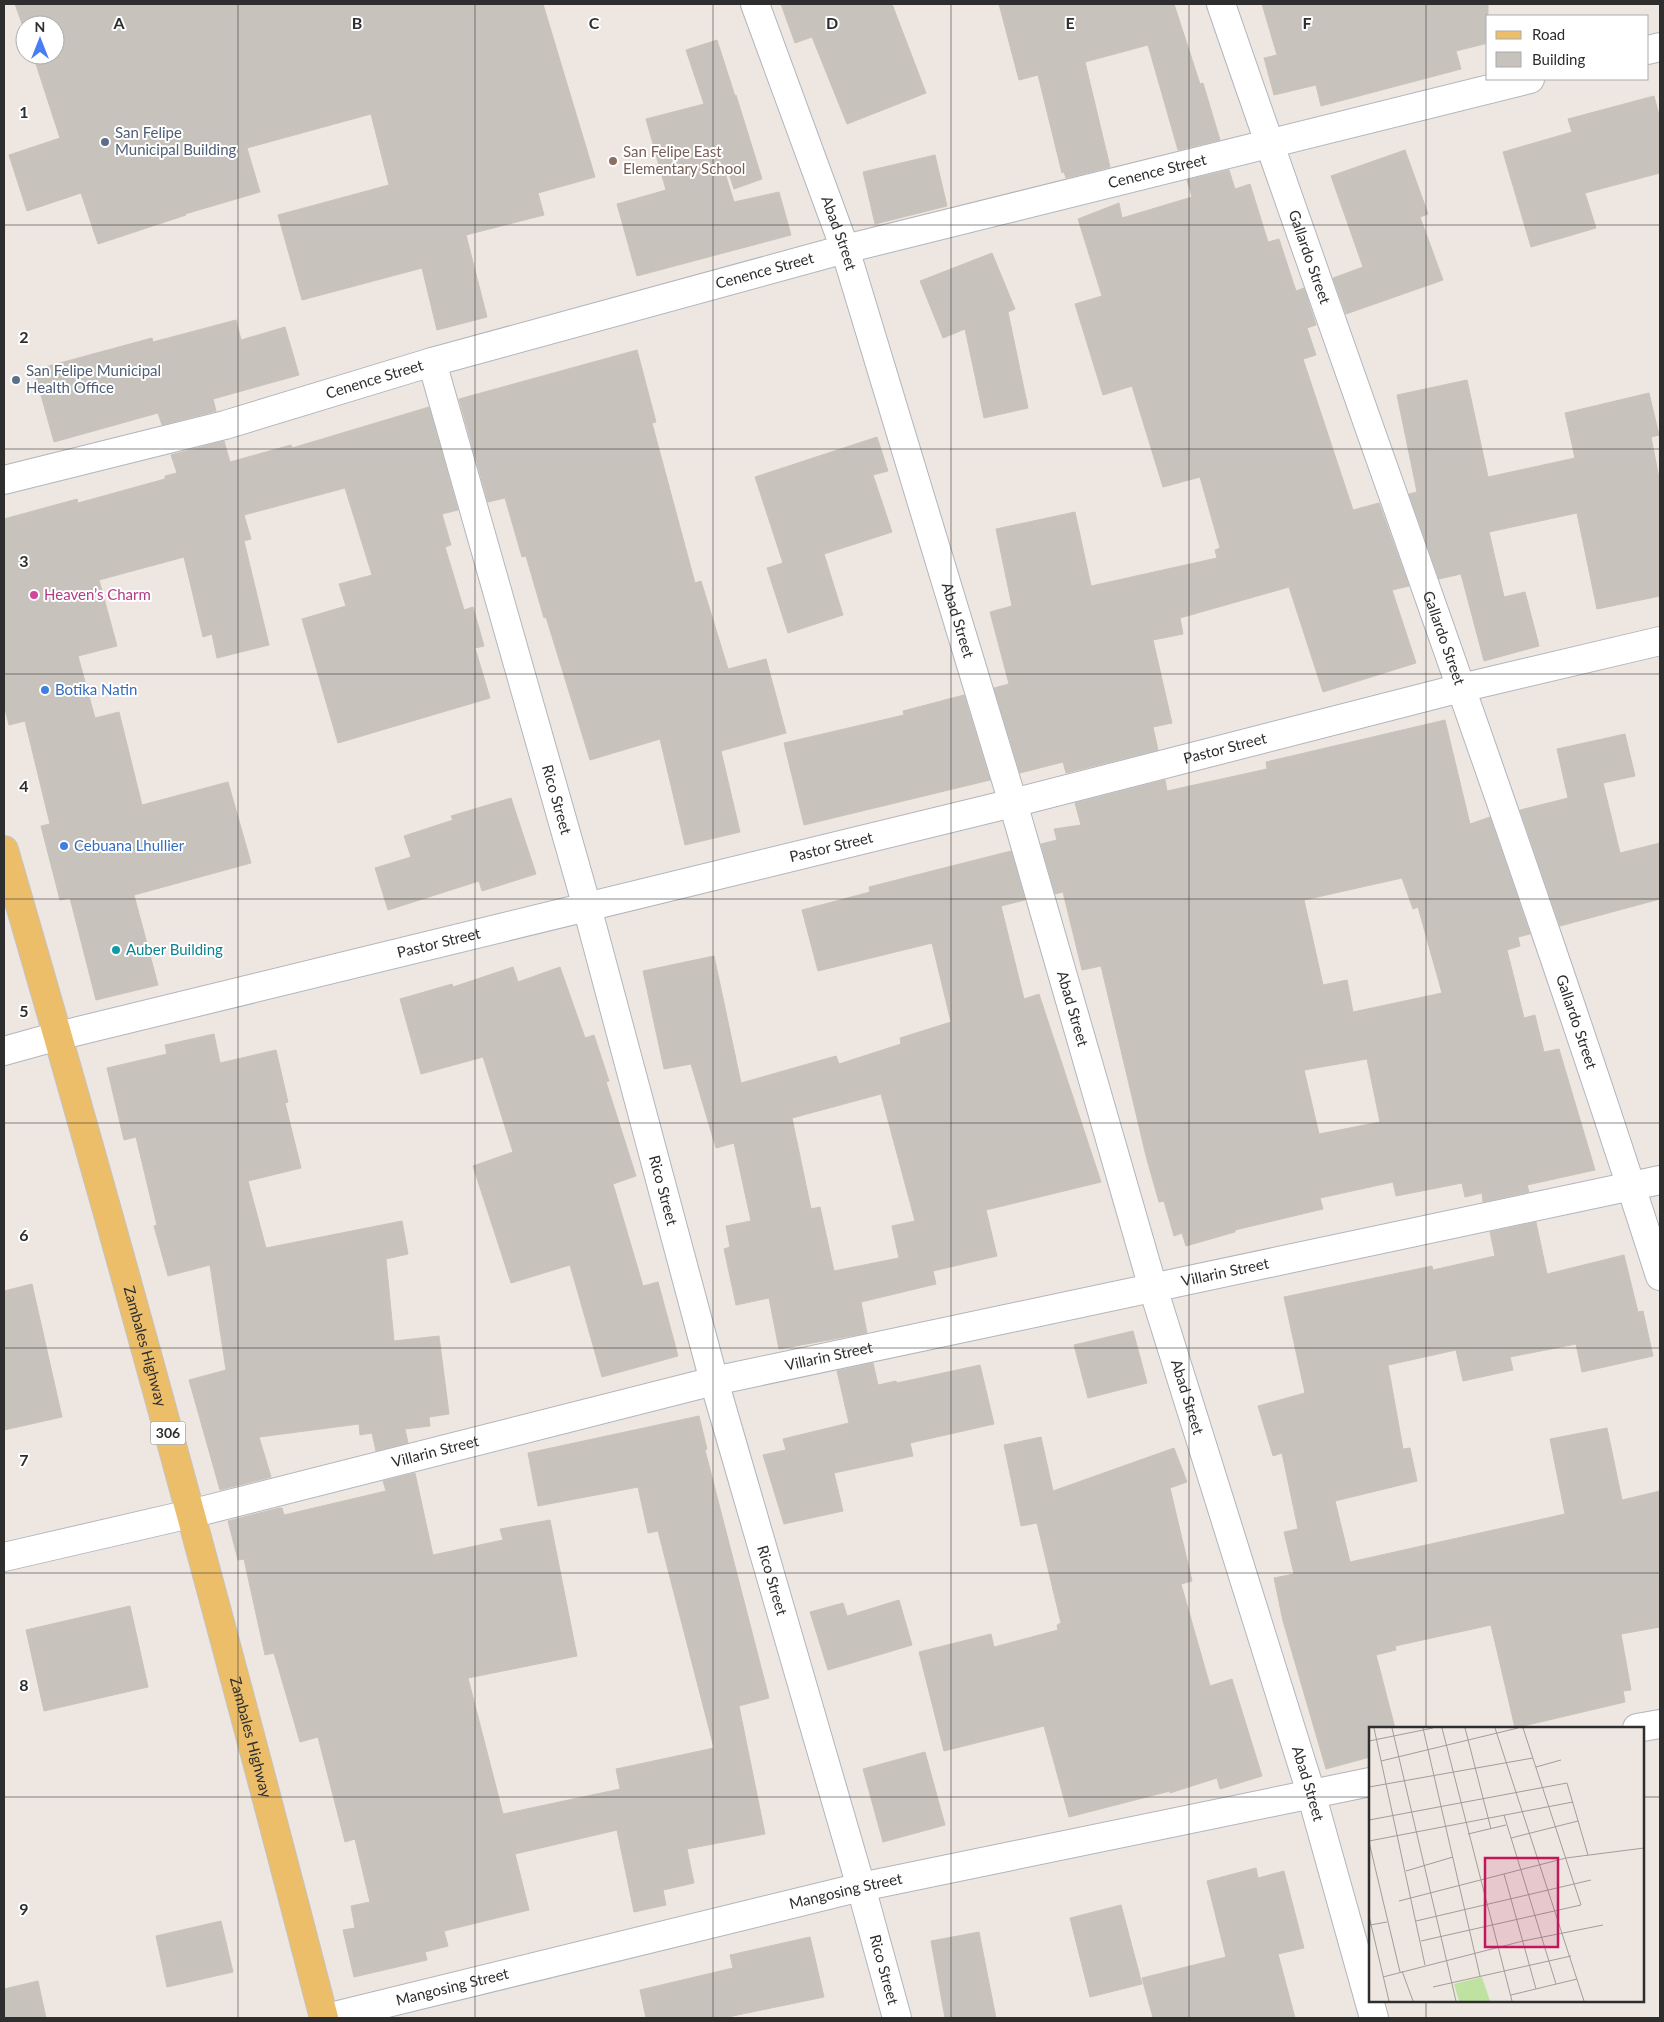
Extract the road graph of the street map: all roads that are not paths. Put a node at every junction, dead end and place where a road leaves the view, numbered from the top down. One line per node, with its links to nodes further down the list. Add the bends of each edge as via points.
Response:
1 (755, 4): 5 (street, Abad Street)
2 (1221, 4): 4 (street, Gallardo Street)
3 (1526, 80): 4 (street, Cenence Street)
4 (1269, 144): 5 (street, Cenence Street); 9 (street, Gallardo Street)
5 (844, 249): 6 (street, Cenence Street); 10 (street, Abad Street)
6 (432, 362): 7 (street, Cenence Street, via 225,425); 12 (street, Rico Street)
7 (4, 480)
8 (1660, 641): 9 (street, Pastor Street)
9 (1461, 688): 10 (street, Pastor Street); 16 (street, Gallardo Street)
10 (1012, 802): 12 (street, Pastor Street); 18 (street, Abad Street)
11 (4, 850): 13 (main road, Zambales Highway / 306)
12 (587, 907): 13 (street, Pastor Street); 19 (street, Rico Street)
13 (58, 1036): 14 (street, Pastor Street); 20 (main road, Zambales Highway / 306)
14 (4, 1051)
15 (1660, 1180): 16 (street, Villarin Street)
16 (1631, 1186): 17 (street, Gallardo Street); 18 (street, Villarin Street)
17 (1660, 1276)
18 (1153, 1288): 19 (street, Villarin Street); 25 (street, Abad Street)
19 (714, 1381): 20 (street, Villarin Street); 26 (street, Rico Street)
20 (190, 1514): 21 (street, Villarin Street); 29 (main road, Zambales Highway / 306)
21 (4, 1557)
22 (1660, 1724): 23 (street)
23 (1643, 1727)
24 (1369, 1782): 25 (street, Mangosing Street)
25 (1311, 1793): 26 (street, Mangosing Street); 27 (street, Abad Street)
26 (861, 1887): 29 (street, Mangosing Street); 30 (street, Rico Street)
27 (1369, 2000)
28 (1370, 2002): 31 (street, Abad Street)
29 (325, 2018)
30 (897, 2018)
31 (1374, 2018)

